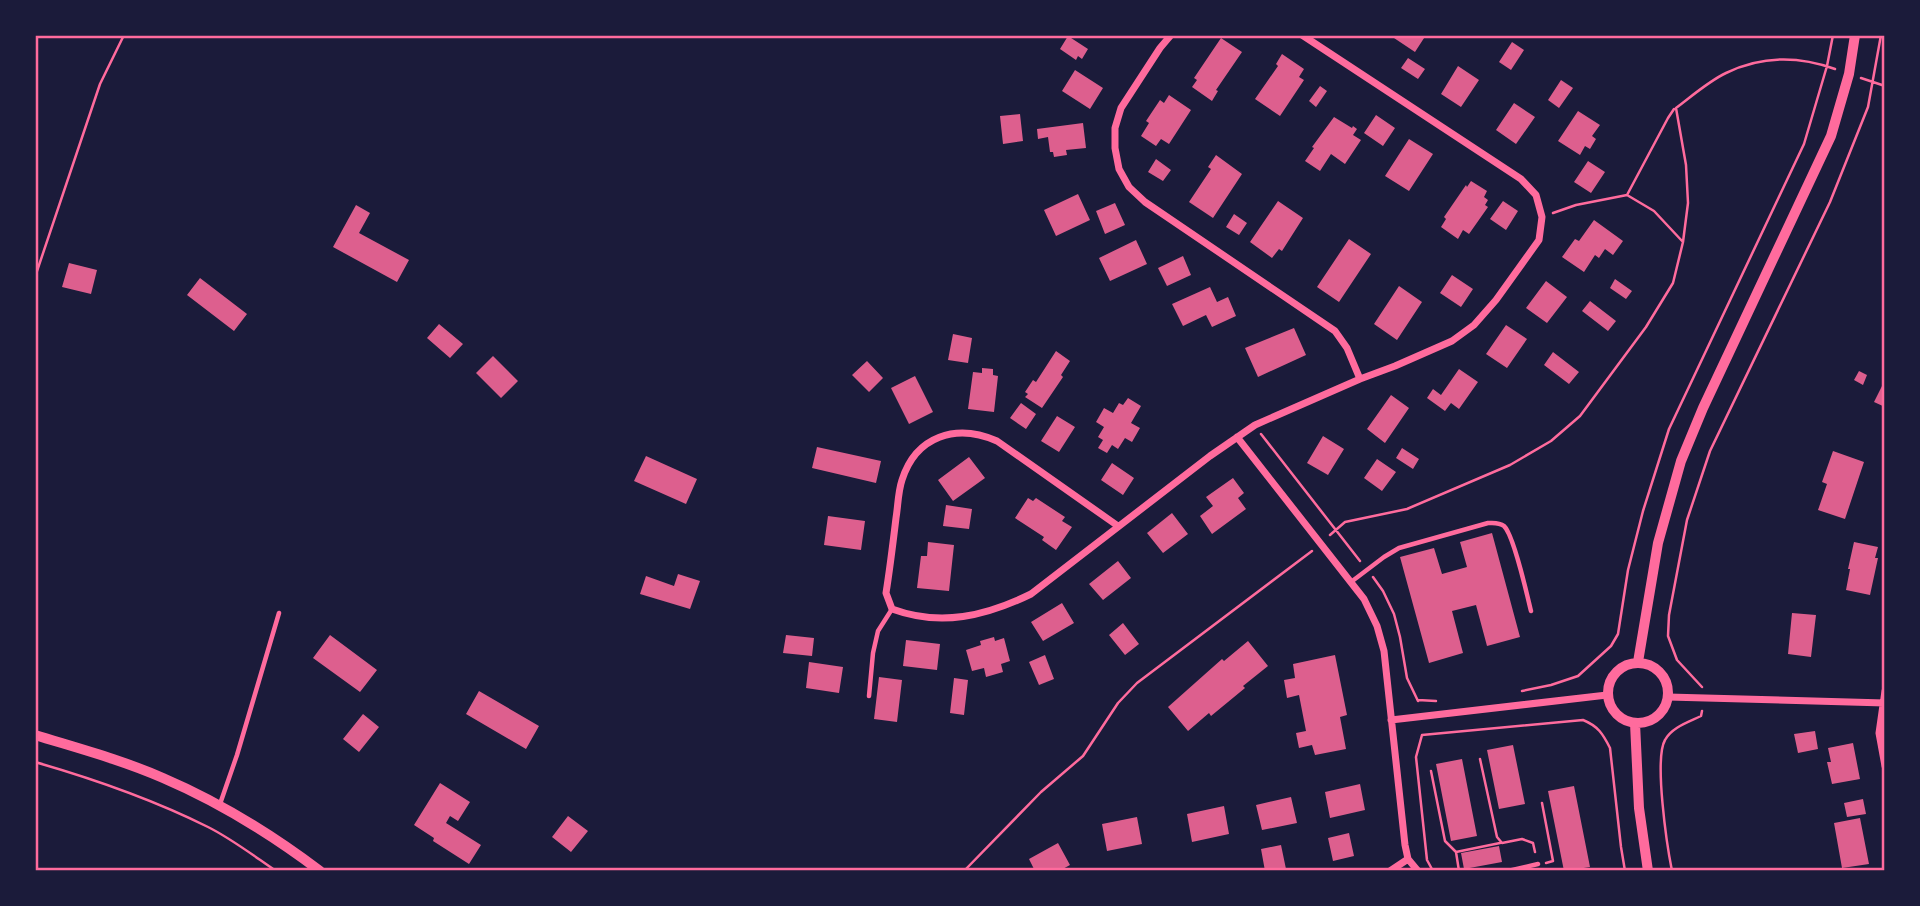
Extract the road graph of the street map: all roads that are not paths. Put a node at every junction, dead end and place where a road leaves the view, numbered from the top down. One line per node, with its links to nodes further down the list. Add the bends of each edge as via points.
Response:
1 (1171, 35): 4 (street, via 1121,108 1115,128 1119,169 1145,202 1335,331 1348,348)
2 (1302, 35): 4 (street, via 1521,179 1536,195 1542,217 1539,240 1474,325 1452,341)
3 (1855, 35): 11 (street, via 1831,136 1681,461 1658,543)
4 (1360, 379): 5 (street, via 1269,418)
5 (1237, 437): 6 (street); 7 (street)
6 (1118, 526): 8 (street, via 1031,594 1003,608 937,619); 8 (street, via 997,441 962,432 943,435 909,462 901,483 886,593)
7 (1351, 582): 9 (lane, via 1399,548 1497,523 1511,539); 17 (street, via 1373,617 1384,651)
8 (892, 609): 14 (lane, via 878,631)
9 (1531, 611)
10 (279, 613): 21 (lane)
11 (1638, 662): 13 (street, via 1619,668); 15 (street, via 1661,673)
12 (1885, 691): 16 (street)
13 (1607, 695): 17 (street); 18 (street, via 1613,711)
14 (869, 696)
15 (1668, 697): 16 (street); 18 (street, via 1660,714)
16 (1884, 703): 20 (street, via 1879,733)
17 (1391, 720): 22 (street)
18 (1635, 723): 28 (street)
19 (35, 735): 21 (street, via 161,777)
20 (1885, 766)
21 (220, 805): 24 (street)
22 (1408, 859): 25 (street); 26 (street)
23 (1538, 864): 27 (lane)
24 (320, 871)
25 (1390, 871)
26 (1418, 871)
27 (1508, 871)
28 (1648, 871)

